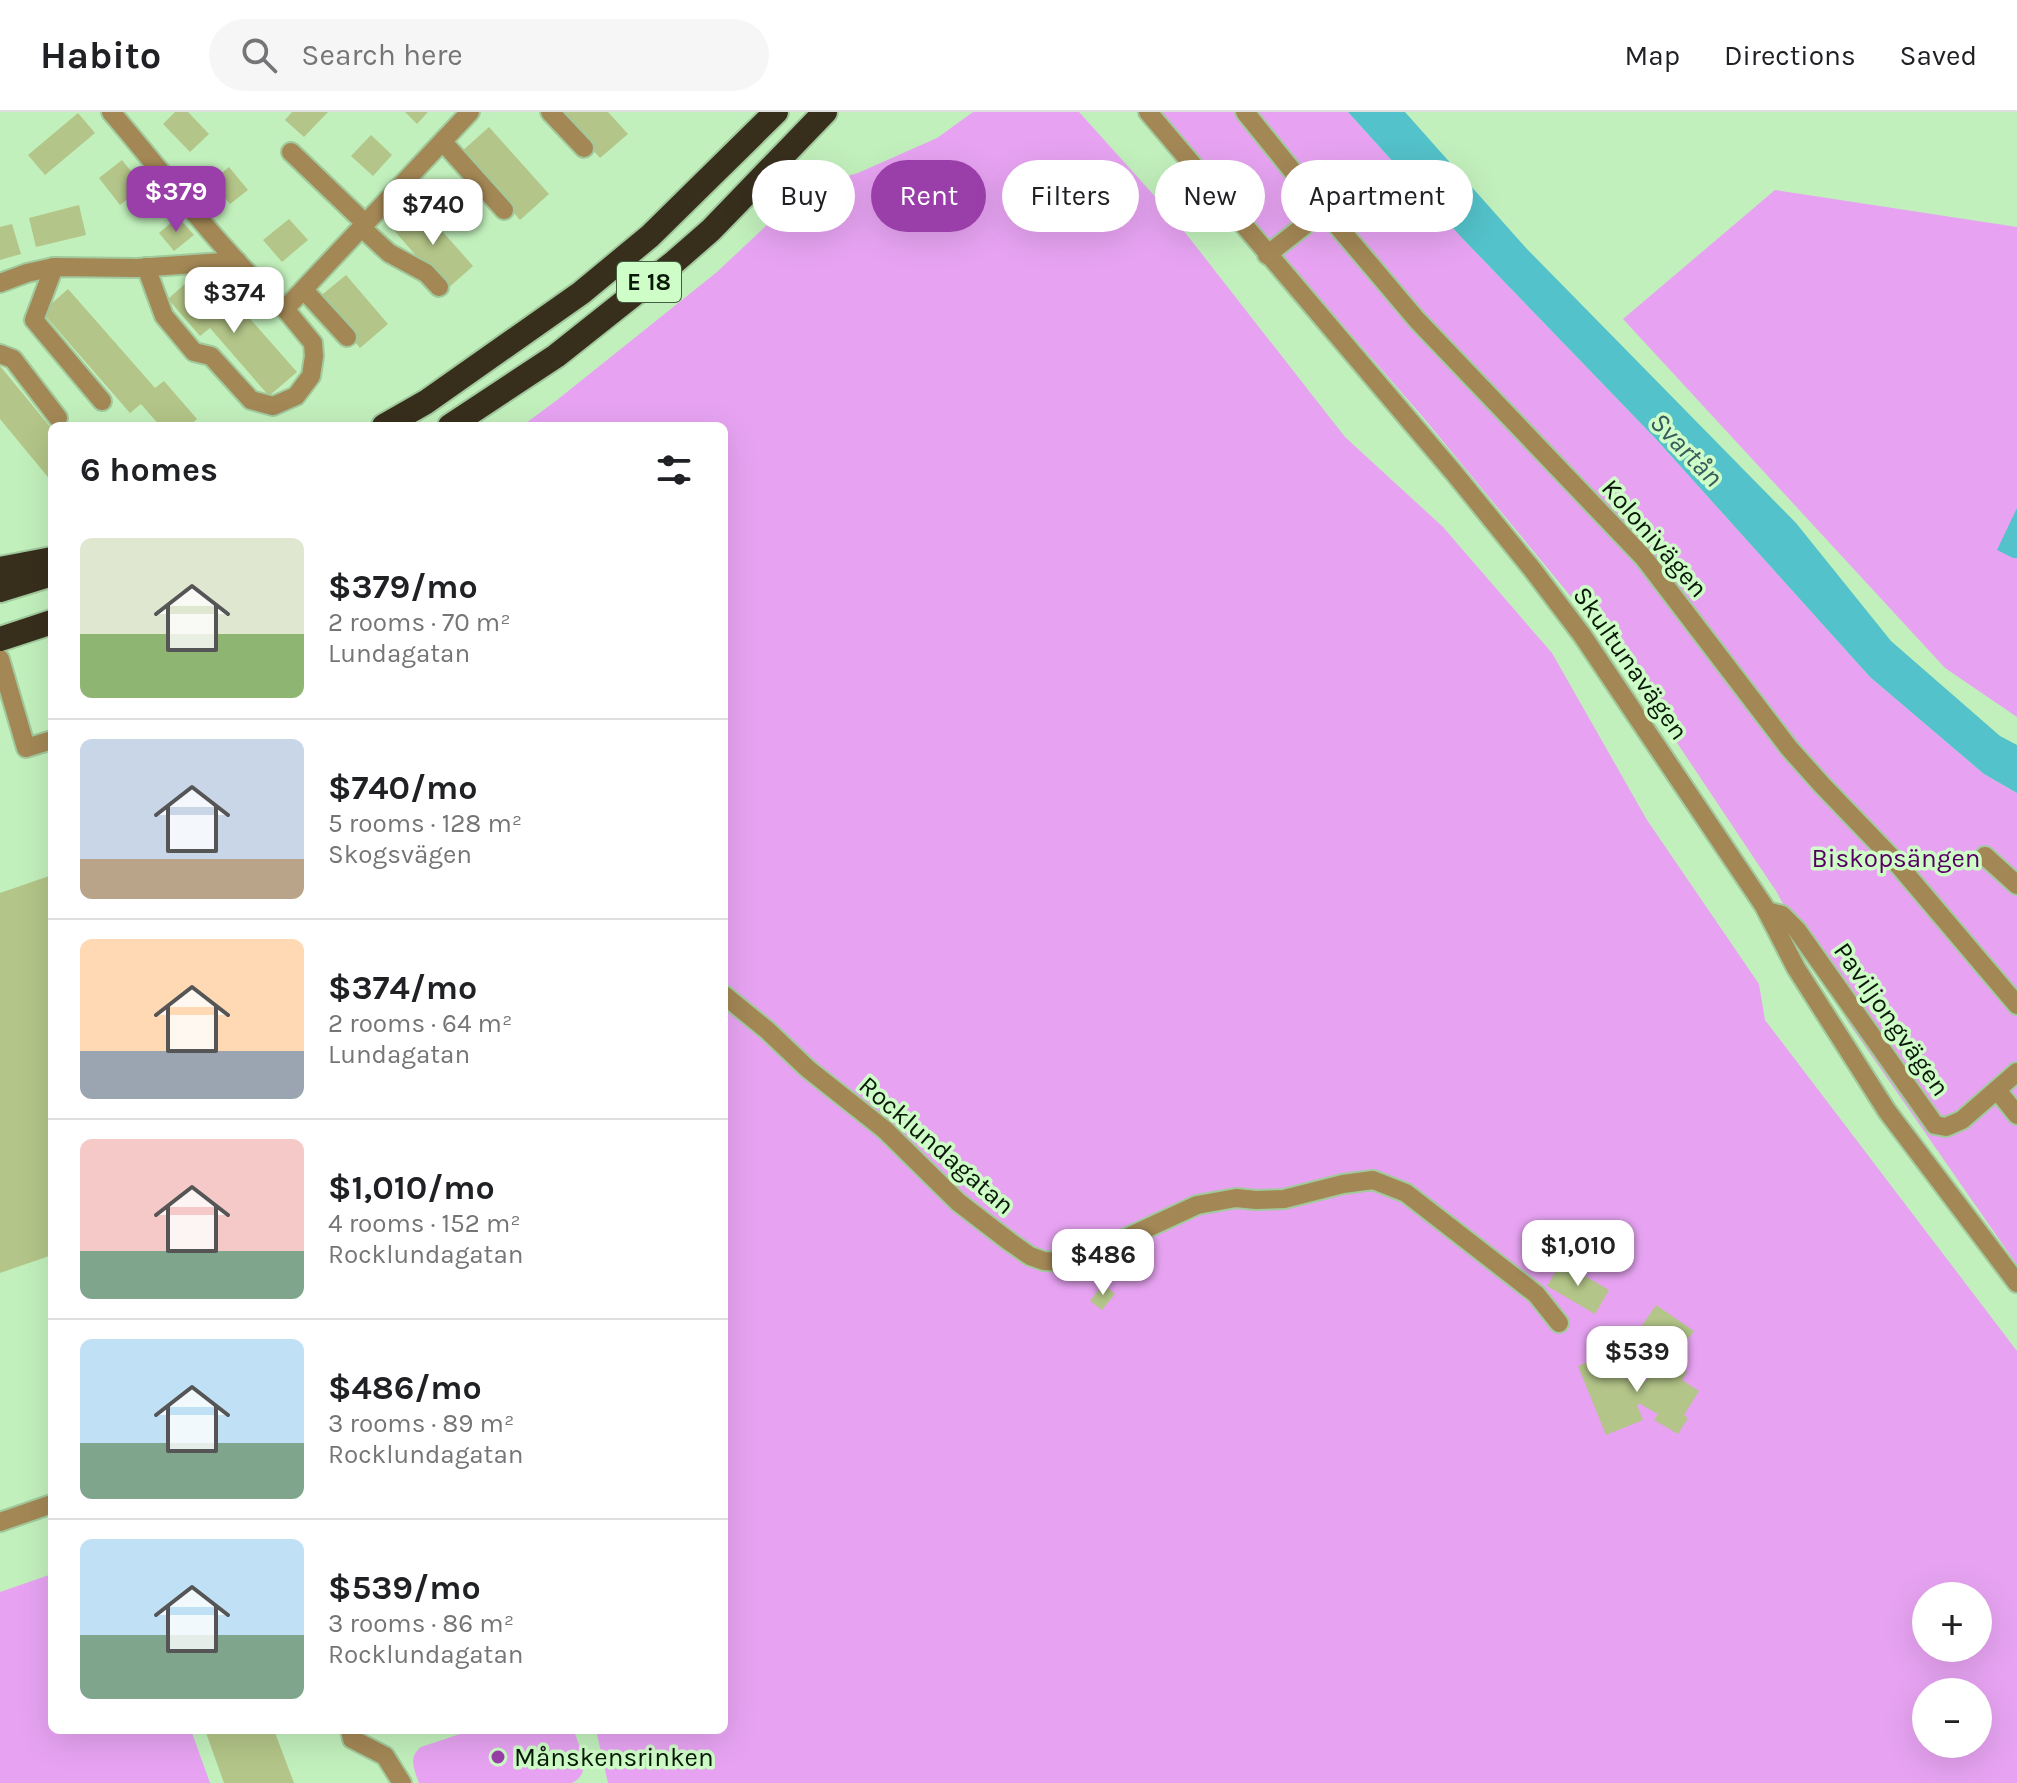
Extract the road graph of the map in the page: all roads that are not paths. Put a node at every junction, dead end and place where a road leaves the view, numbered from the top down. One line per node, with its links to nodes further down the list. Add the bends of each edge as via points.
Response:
1 (111, 112): 17 (street)
2 (470, 112): 8 (street)
3 (550, 112): 9 (street)
4 (825, 112): 28 (highway, E 18, via 672,264 556,356)
5 (1148, 112): 16 (street, Skultunavägen)
6 (1245, 112): 11 (street, Kolonivägen)
7 (774, 114): 27 (highway, E 18, via 650,236 581,293)
8 (443, 142): 12 (street); 13 (street)
9 (584, 148)
10 (291, 152): 13 (street)
11 (1284, 160)
12 (504, 210)
13 (364, 226): 21 (street, via 389,253 426,273); 22 (street)
14 (1296, 232): 16 (street)
15 (1343, 232): 42 (street, Kolonivägen, via 1417,320 1644,558 1789,748 1895,861)
16 (1267, 255): 40 (street, Skultunavägen, via 1454,473 1582,635)
17 (237, 261): 19 (street); 22 (street, via 264,290)
18 (54, 267): 19 (street); 20 (street); 25 (street, via 34,320)
19 (146, 267): 22 (street, via 164,316 194,352 211,356 251,400 273,406 296,396 311,376 313,343)
20 (0, 283)
21 (439, 287)
22 (293, 301): 23 (street)
23 (347, 337)
24 (0, 354): 26 (street, via 13,359)
25 (102, 401)
26 (58, 418)
27 (391, 422)
28 (456, 422)
29 (48, 561): 31 (highway)
30 (48, 574): 31 (highway)
31 (3, 579)
32 (48, 610): 34 (highway)
33 (48, 622): 34 (highway)
34 (14, 625): 35 (highway)
35 (0, 639)
36 (0, 659): 37 (street, via 26,748)
37 (48, 741)
38 (1985, 856): 39 (street)
39 (2017, 885)
40 (1767, 911): 44 (street, Paviljongvägen, via 1782,915 1797,930 1935,1125 1962,1120); 46 (street, Skultunavägen, via 1796,968 1887,1111)
41 (728, 998): 47 (street, Rocklundagatan, via 885,1130 958,1202 1030,1256 1066,1262 1087,1256 1205,1203 1284,1199 1373,1180 1406,1193 1536,1294)
42 (2017, 1005)
43 (2017, 1072): 44 (street, Paviljongvägen)
44 (1997, 1090): 45 (street)
45 (2017, 1115)
46 (2017, 1283)
47 (1559, 1323)
48 (48, 1505): 49 (street)
49 (0, 1522)
50 (351, 1734): 51 (street, via 385,1756)
51 (402, 1783)

